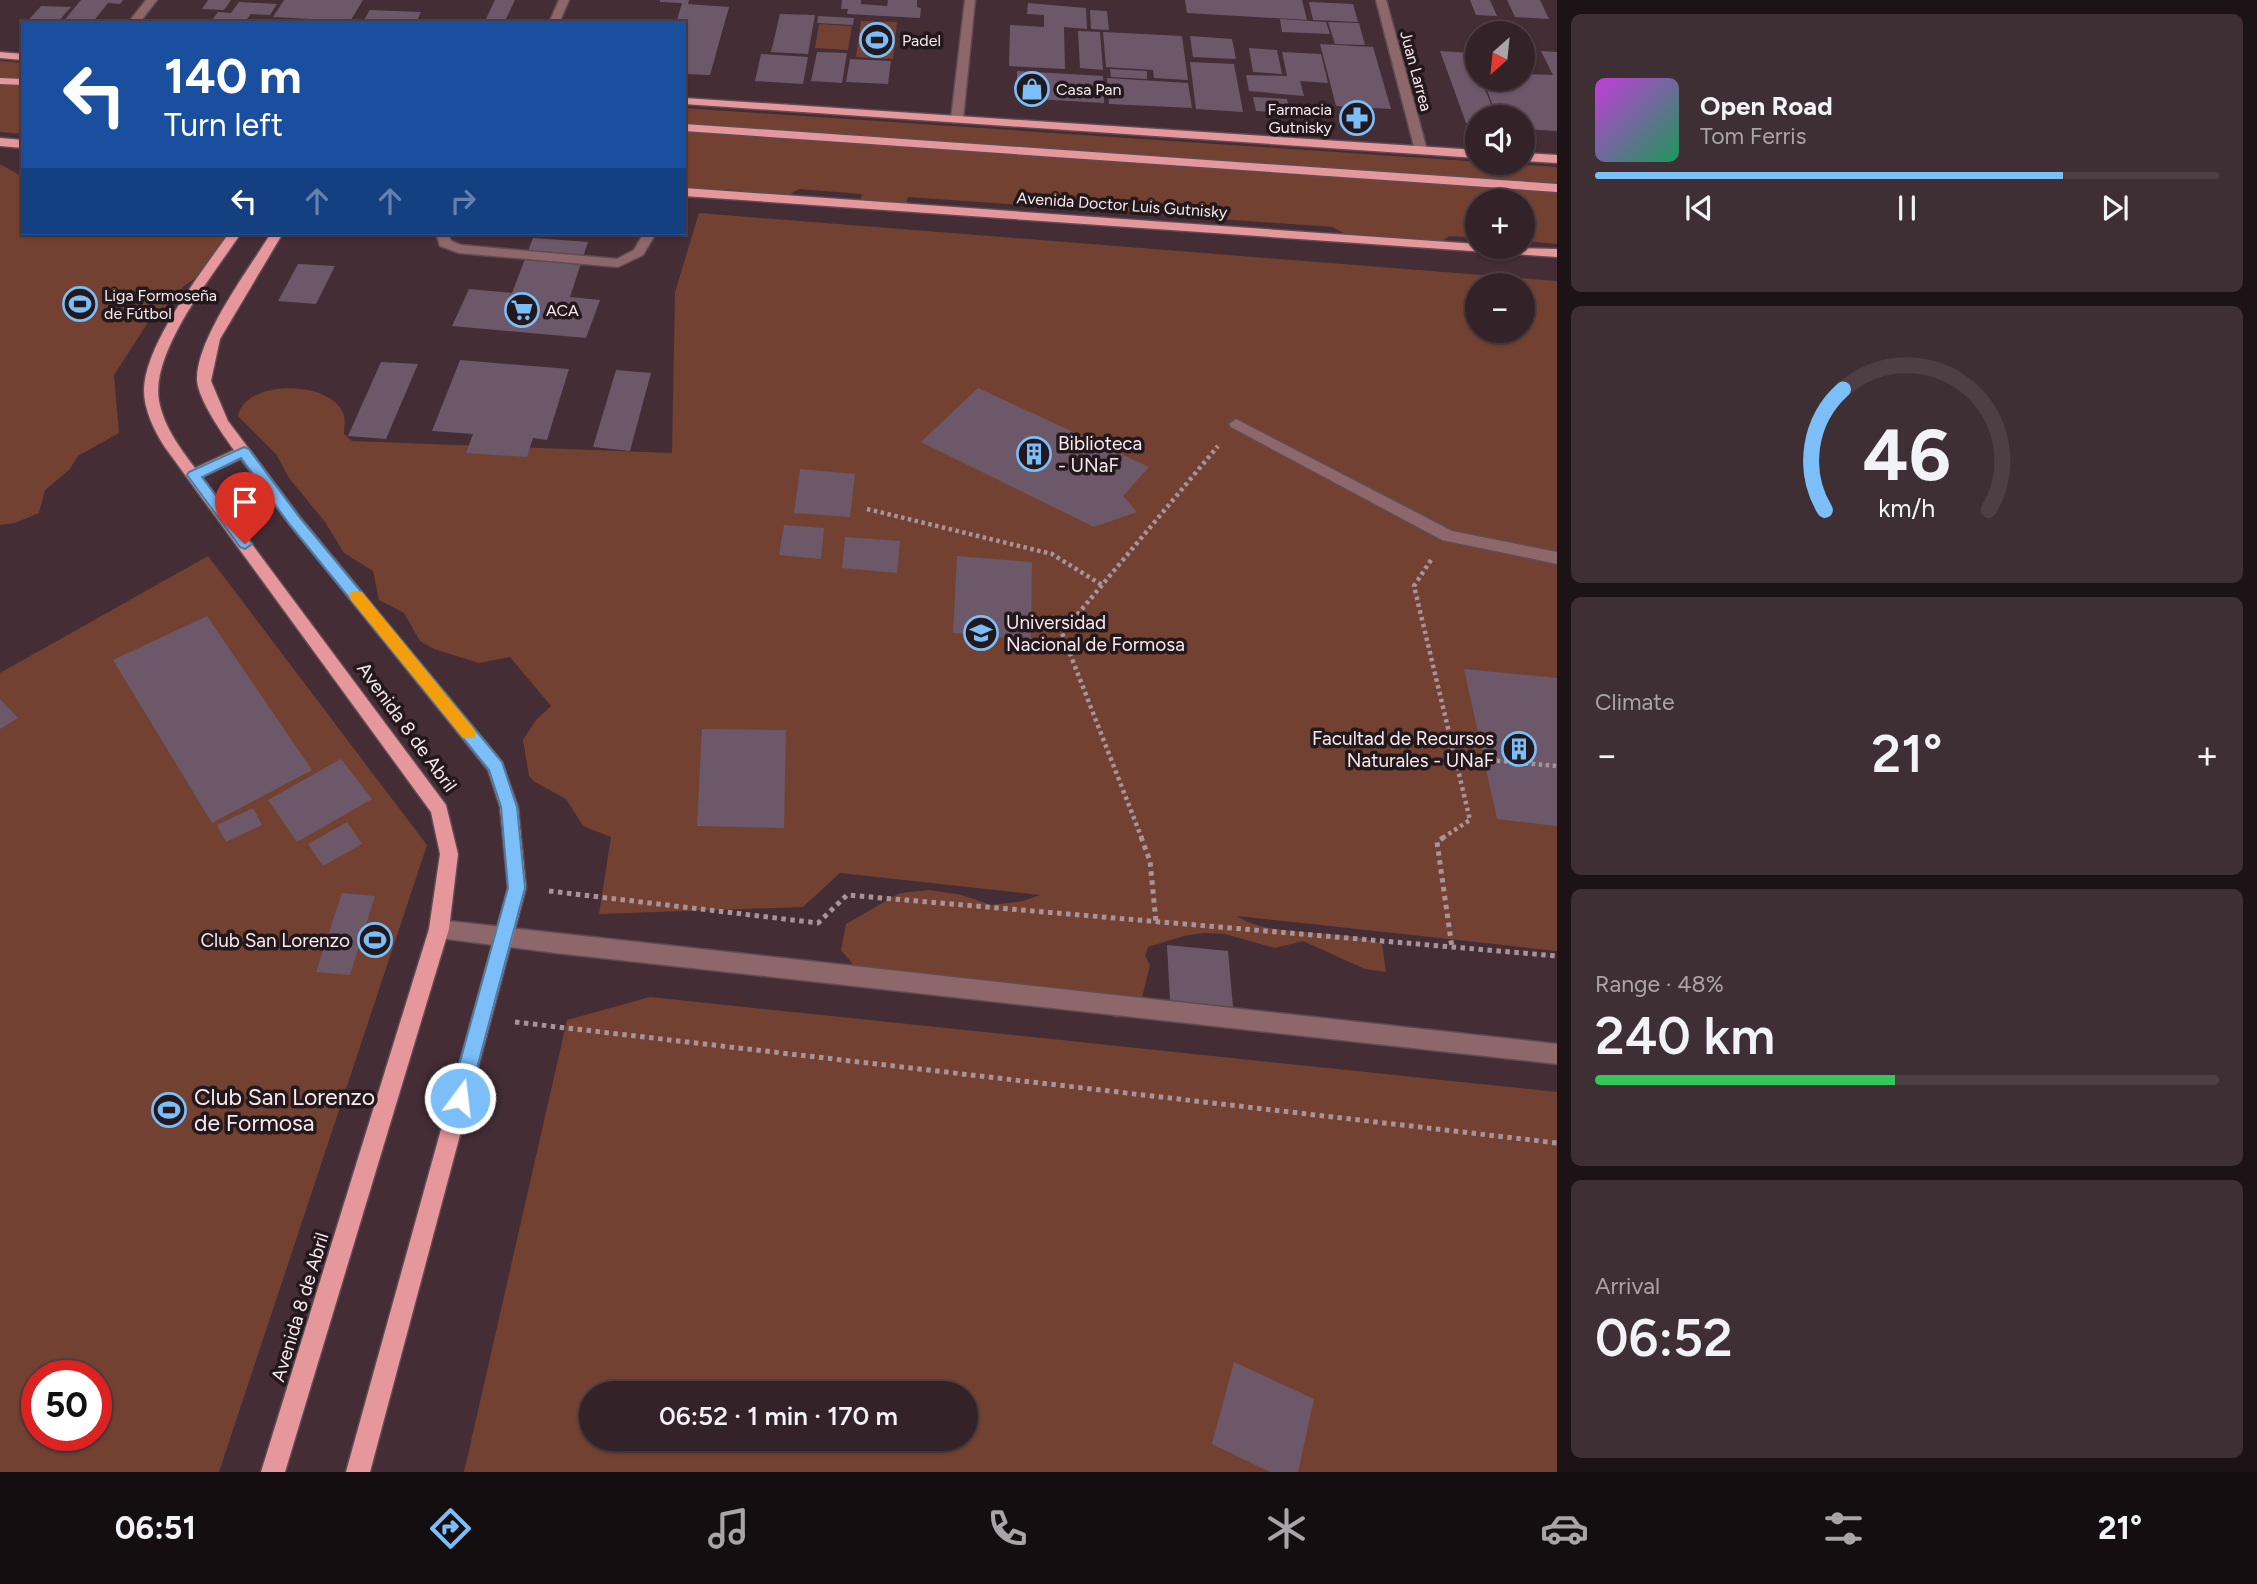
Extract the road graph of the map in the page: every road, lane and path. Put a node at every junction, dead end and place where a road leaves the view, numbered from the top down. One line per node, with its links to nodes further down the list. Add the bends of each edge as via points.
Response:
1 (152, 0): 5 (street)
2 (564, 0): 6 (street)
3 (970, 0): 12 (street)
4 (1381, 0): 16 (street, Juan Larrea)
5 (135, 21)
6 (555, 21)
7 (0, 55): 8 (main road)
8 (21, 57)
9 (0, 81): 10 (main road)
10 (21, 82)
11 (686, 101): 12 (main road)
12 (957, 119): 16 (main road)
13 (686, 127): 20 (main road)
14 (0, 142): 15 (main road)
15 (21, 144)
16 (1421, 150): 17 (main road)
17 (1465, 153)
18 (1535, 158): 19 (main road)
19 (1557, 159)
20 (1557, 188)
21 (686, 192): 26 (main road, Avenida Doctor Luis Gutnisky)
22 (234, 235): 29 (main road, Avenida 8 de Abril, via 166,341 151,386 159,422)
23 (276, 235): 28 (main road, Avenida 8 de Abril, via 213,340 204,381 221,422)
24 (443, 235): 25 (street, via 445,243 459,249 618,263 634,258)
25 (649, 235)
26 (1557, 253)
27 (1236, 424): 31 (street, via 1448,536); 32 (path)
28 (244, 452): 29 (main road); 36 (main road, Avenida 8 de Abril, via 496,767 509,807)
29 (193, 475): 38 (main road, Avenida 8 de Abril, via 440,810 449,854)
30 (867, 509): 32 (path, via 1052,554)
31 (1557, 558)
32 (1102, 585): 37 (path, via 1062,633 1150,861)
33 (1414, 586): 34 (path)
34 (1455, 757): 35 (path); 40 (path, via 1470,820 1437,842)
35 (1557, 766)
36 (517, 888): 37 (path, via 818,923 847,895); 39 (main road, Avenida 8 de Abril)
37 (1156, 922): 40 (path)
38 (439, 929): 39 (street); 45 (main road, Avenida 8 de Abril)
39 (502, 938): 42 (main road, Avenida 8 de Abril); 43 (street)
40 (1452, 948): 41 (path)
41 (1557, 956)
42 (481, 1018): 44 (path); 46 (main road, Avenida 8 de Abril)
43 (1557, 1054)
44 (1557, 1143)
45 (273, 1472)
46 (358, 1472)

